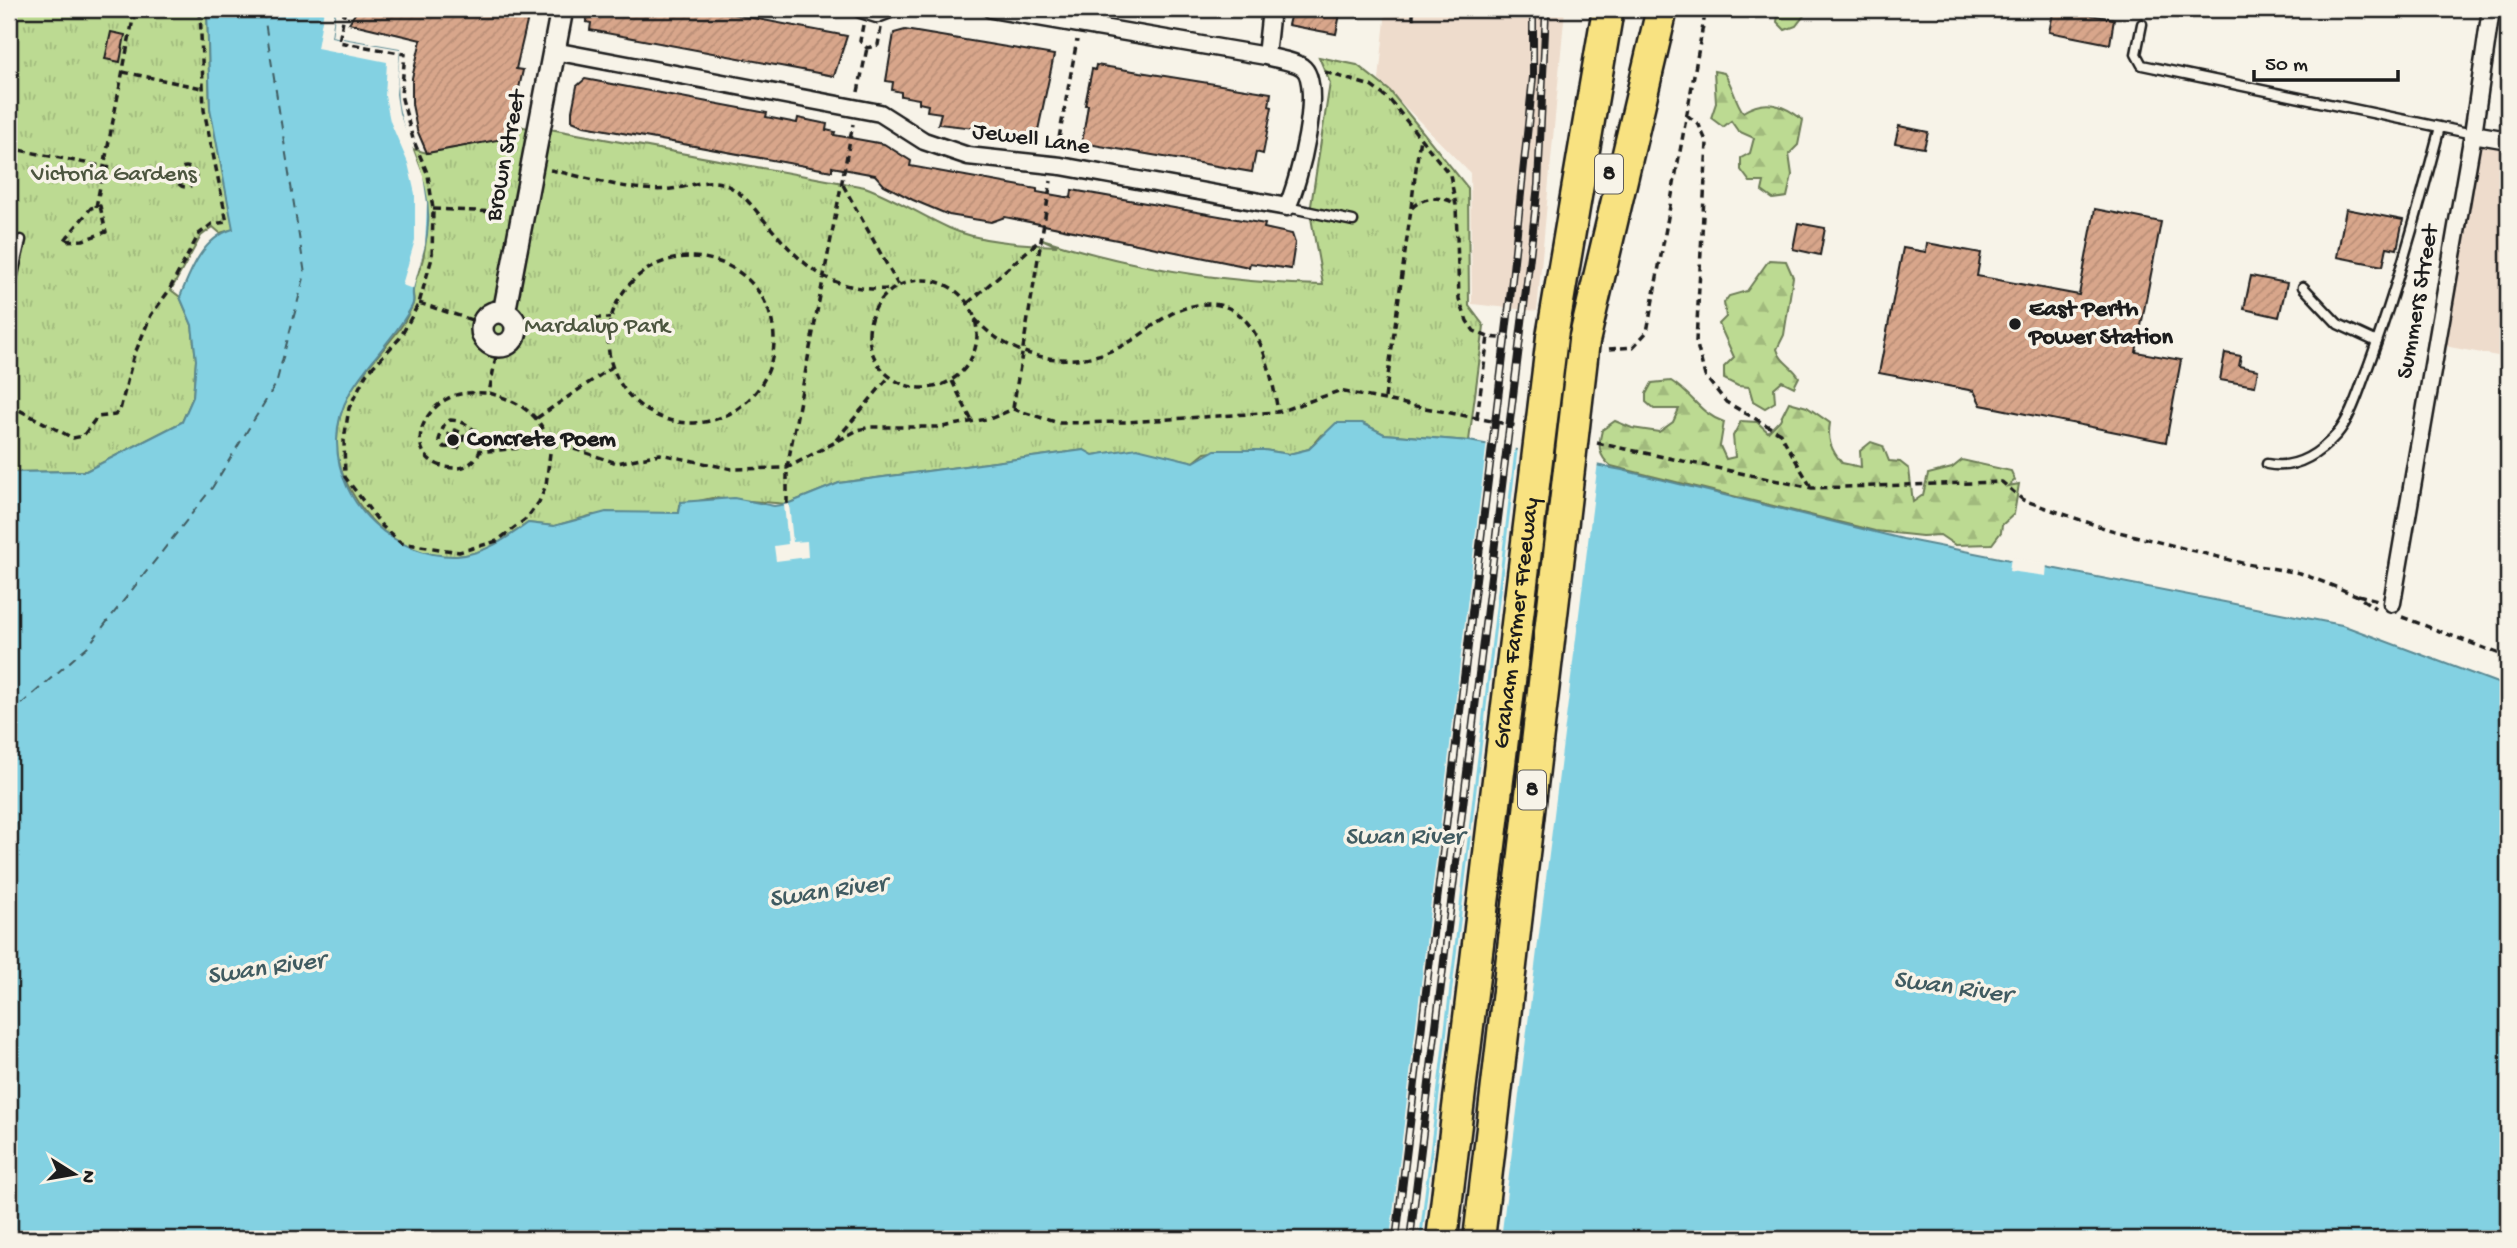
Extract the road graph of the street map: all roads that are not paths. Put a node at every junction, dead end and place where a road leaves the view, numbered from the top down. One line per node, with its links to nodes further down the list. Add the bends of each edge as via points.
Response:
1 (562, 9): 15 (street, Brown Street)
2 (861, 9): 3 (street, via 877,14)
3 (890, 9)
4 (991, 9): 12 (street)
5 (1099, 9): 14 (street)
6 (1271, 9): 16 (street)
7 (1587, 9): 25 (highway)
8 (1608, 9): 25 (highway, Graham Farmer Freeway / 8)
9 (1641, 9): 27 (highway, Graham Farmer Freeway / 8, via 1612,156)
10 (1661, 9): 27 (highway)
11 (2491, 9): 18 (street, Summers Street)
12 (1062, 15): 14 (street)
13 (2142, 24): 17 (lane, via 2136,54 2142,65)
14 (1096, 27): 16 (street)
15 (554, 51): 20 (street, Jewell Lane, via 880,113 924,141 968,156 1060,166); 28 (street, Brown Street, via 503,313 513,320 516,332 510,343)
16 (1266, 56): 20 (street, via 1302,66 1310,77 1312,95 1297,188)
17 (2440, 127): 18 (lane); 26 (lane)
18 (2473, 134): 19 (street); 30 (street, Summers Street)
19 (2508, 140)
20 (1287, 207): 21 (lane)
21 (1353, 221)
22 (21, 240): 24 (lane)
23 (2303, 287): 26 (lane, via 2338,324)
24 (9, 292)
25 (1552, 337): 31 (highway, Graham Farmer Freeway / 8, bridge)
26 (2377, 342): 29 (lane, via 2338,432 2318,453 2297,463)
27 (1597, 345): 32 (highway, Graham Farmer Freeway / 8, bridge)
28 (498, 346)
29 (2267, 464)
30 (2390, 609)
31 (1442, 1239)
32 (1479, 1239)

